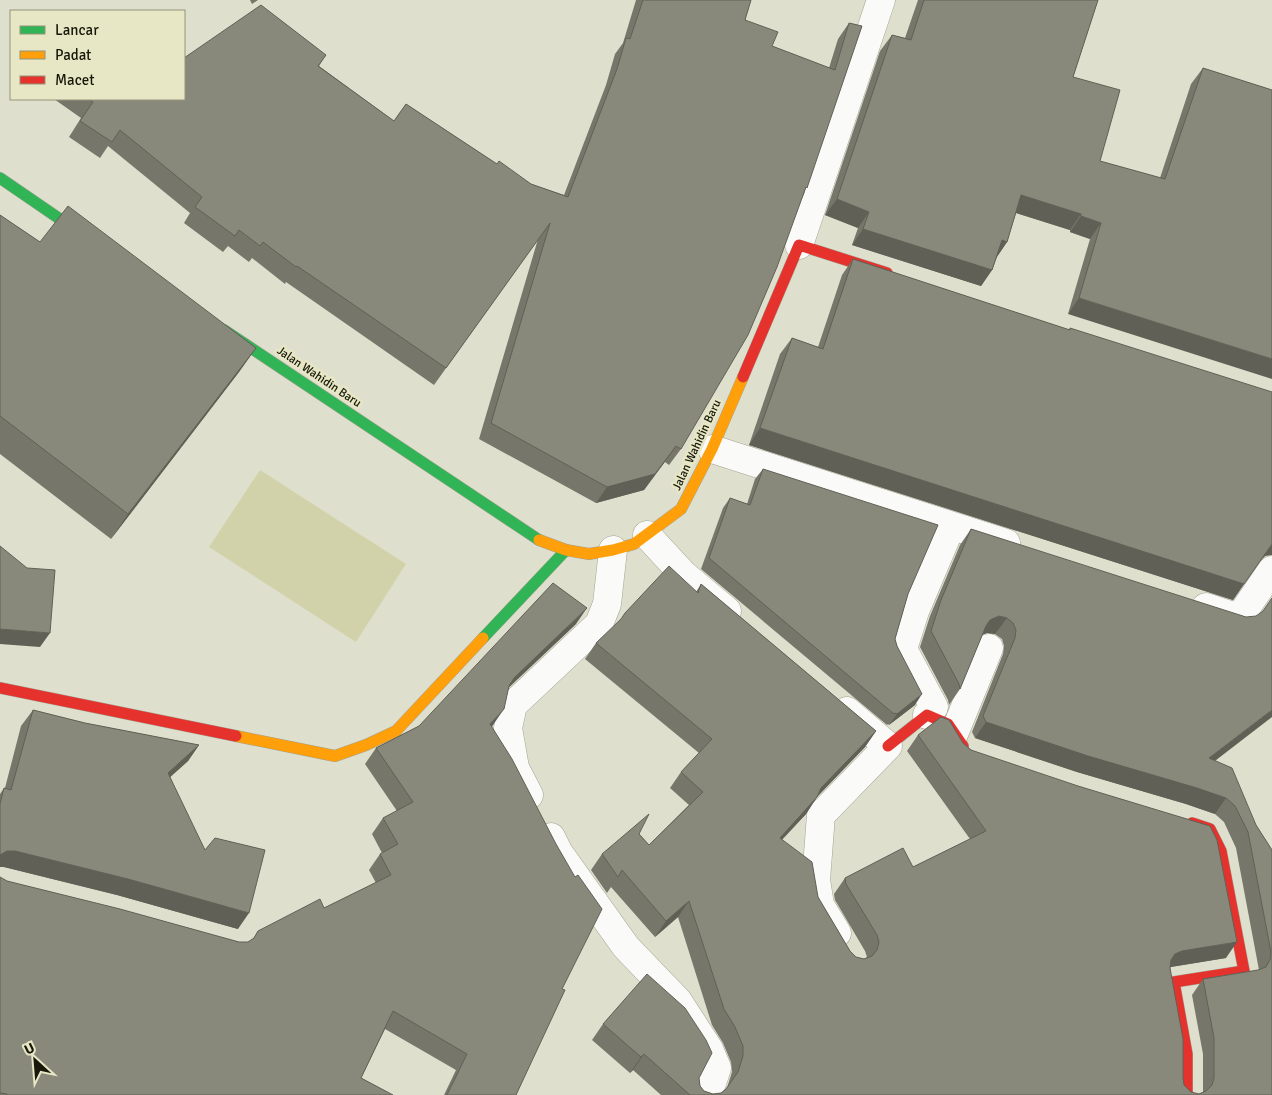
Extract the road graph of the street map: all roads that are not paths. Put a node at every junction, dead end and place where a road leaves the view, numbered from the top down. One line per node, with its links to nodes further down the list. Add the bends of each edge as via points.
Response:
1 (881, 0): 4 (street)
2 (0, 178): 3 (street)
3 (96, 243)
4 (799, 245): 5 (street); 7 (street, Jalan Wahidin Baru)
5 (894, 275)
6 (217, 325): 11 (street, Jalan Wahidin Baru, via 538,540)
7 (712, 449): 8 (street); 9 (street, Jalan Wahidin Baru, via 681,509)
8 (951, 526): 10 (street); 19 (street, via 915,611 904,649 934,706)
9 (647, 534): 12 (street, Jalan Wahidin Baru, via 634,544); 15 (street, via 683,574)
10 (1025, 549)
11 (566, 550): 12 (street, Jalan Wahidin Baru, via 588,554); 17 (street, via 396,730 336,756)
12 (613, 550): 26 (street, via 607,604 599,624 513,705 508,728 515,768 559,853 626,947 678,1001 708,1049 717,1068)
13 (1272, 570): 14 (street, via 1239,618)
14 (1184, 600)
15 (744, 625)
16 (989, 648): 20 (street)
17 (0, 688)
18 (828, 695): 21 (street)
19 (927, 715): 20 (street, via 948,724); 21 (street)
20 (954, 734): 22 (street, via 966,751)
21 (888, 746): 24 (street, via 821,815 816,880 820,905)
22 (974, 754)
23 (1180, 819): 25 (street, via 1210,829 1221,852 1244,971 1174,982 1187,1054)
24 (848, 951)
25 (1187, 1094): 27 (street); 28 (street)
26 (703, 1095)
27 (1181, 1095)
28 (1195, 1095)

